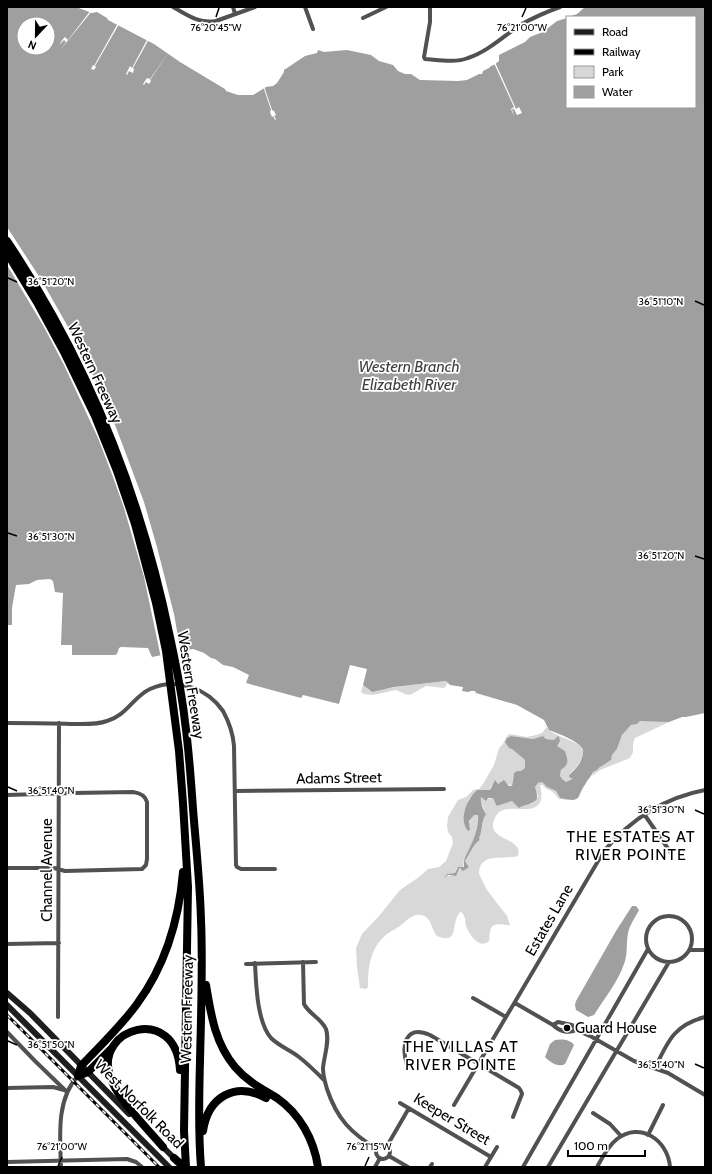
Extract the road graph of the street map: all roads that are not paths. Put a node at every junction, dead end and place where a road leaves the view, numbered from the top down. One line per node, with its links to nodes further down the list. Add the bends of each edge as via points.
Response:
1 (173, 7): 8 (street, via 204,22 216,21)
2 (233, 7): 8 (street)
3 (255, 7): 8 (street)
4 (305, 7): 10 (street)
5 (386, 7): 9 (street)
6 (430, 7): 7 (street, via 430,22 423,55 425,59 436,60 469,58 526,22)
7 (560, 7)
8 (235, 14)
9 (363, 18)
10 (313, 29)
11 (7, 241): 36 (highway, Western Freeway, via 62,332 86,382 117,454 161,594 185,722 200,901)
12 (7, 253): 21 (highway, Western Freeway, via 73,369 95,416 135,524 166,651 184,803)
13 (7, 723): 14 (street)
14 (59, 723): 17 (street, via 93,724 108,721 128,710 140,695 150,689 165,684 189,686 211,699 230,725 234,746); 18 (street, Channel Avenue)
15 (444, 789): 17 (street, Adams Street)
16 (705, 790): 20 (street, Estates Lane, via 678,797)
17 (235, 791): 24 (street, via 237,867)
18 (58, 793): 19 (street); 25 (street, Channel Avenue); 25 (street, via 142,794 146,799 147,856 146,865 142,869)
19 (7, 795)
20 (644, 814): 22 (street); 39 (street, Estates Lane, via 631,823 601,856)
21 (185, 841): 52 (highway, via 176,920 160,963 138,1003); 66 (highway, Western Freeway, via 188,887)
22 (671, 853)
23 (7, 868): 25 (street)
24 (275, 869)
25 (59, 870): 26 (street, Channel Avenue)
26 (58, 943): 27 (street); 41 (street, Channel Avenue)
27 (7, 944)
28 (648, 949): 29 (street, via 647,933 652,923 672,916 683,920 690,929); 33 (street, via 659,960); 47 (street)
29 (690, 950): 30 (street); 33 (street, via 681,959)
30 (705, 950)
31 (303, 962): 32 (street); 34 (street); 56 (street, via 304,1004 320,1020 327,1034)
32 (316, 962)
33 (669, 962): 49 (street)
34 (255, 963): 35 (street); 56 (street, via 262,1016 270,1037 300,1058)
35 (246, 964)
36 (202, 967): 69 (highway, Western Freeway); 86 (highway, via 211,1019 223,1049 244,1076 293,1113 312,1142)
37 (7, 993): 52 (street, West Norfolk Road)
38 (473, 998): 42 (street)
39 (514, 1003): 42 (street, Estates Lane); 44 (street)
40 (7, 1005): 55 (street, West Norfolk Road)
41 (58, 1017)
42 (506, 1017): 50 (street, Estates Lane)
43 (705, 1017): 53 (street, via 689,1022 675,1032)
44 (553, 1025): 45 (street, via 568,1032); 45 (street, via 558,1022 572,1026)
45 (576, 1030): 47 (street)
46 (7, 1032): 58 (street)
47 (597, 1040): 49 (street); 90 (street)
48 (113, 1046): 54 (highway); 66 (highway, via 128,1033 140,1029 157,1031 172,1042 178,1053); 72 (highway, via 108,1065 112,1081 126,1103)
49 (616, 1051): 53 (street); 91 (street)
50 (478, 1063): 51 (street, via 430,1035 417,1032 411,1034 404,1044); 61 (street, Estates Lane); 65 (street, via 521,1091)
51 (407, 1065)
52 (82, 1066): 54 (street, West Norfolk Road); 55 (highway)
53 (654, 1068): 59 (street)
54 (88, 1072): 55 (highway); 72 (street, West Norfolk Road)
55 (78, 1076): 58 (street); 82 (street, West Norfolk Road)
56 (324, 1080): 73 (street, via 341,1119 354,1134)
57 (7, 1088): 58 (street, via 57,1088)
58 (67, 1092): 78 (street, via 62,1111)
59 (705, 1094)
60 (400, 1103): 63 (street, Keeper Street)
61 (454, 1105)
62 (663, 1105): 67 (street)
63 (410, 1108): 70 (street); 75 (street, Keeper Street)
64 (593, 1113): 68 (street, via 610,1124)
65 (513, 1116)
66 (184, 1135): 83 (highway, Western Freeway)
67 (648, 1135): 68 (street, via 635,1132); 93 (street, via 663,1146)
68 (621, 1136): 92 (street, via 612,1144)
69 (200, 1143): 84 (highway, Western Freeway); 85 (highway, via 205,1119 215,1103 231,1093 250,1092 271,1101 291,1119 307,1145)
70 (387, 1146): 73 (street); 74 (street, via 390,1150)
71 (497, 1146): 75 (street)
72 (163, 1147): 76 (street, West Norfolk Road)
73 (377, 1148): 77 (street, via 377,1155)
74 (389, 1156): 77 (street, via 386,1159); 88 (street)
75 (491, 1156): 89 (street)
76 (174, 1158): 83 (highway)
77 (380, 1158): 87 (street)
78 (61, 1160): 79 (street); 80 (street, via 127,1159); 81 (street)
79 (7, 1162)
80 (141, 1166)
81 (61, 1167)
82 (169, 1167)
83 (184, 1167)
84 (201, 1167)
85 (312, 1167)
86 (318, 1167)
87 (374, 1167)
88 (408, 1167)
89 (485, 1167)
90 (523, 1167)
91 (548, 1167)
92 (597, 1167)
93 (670, 1167)

